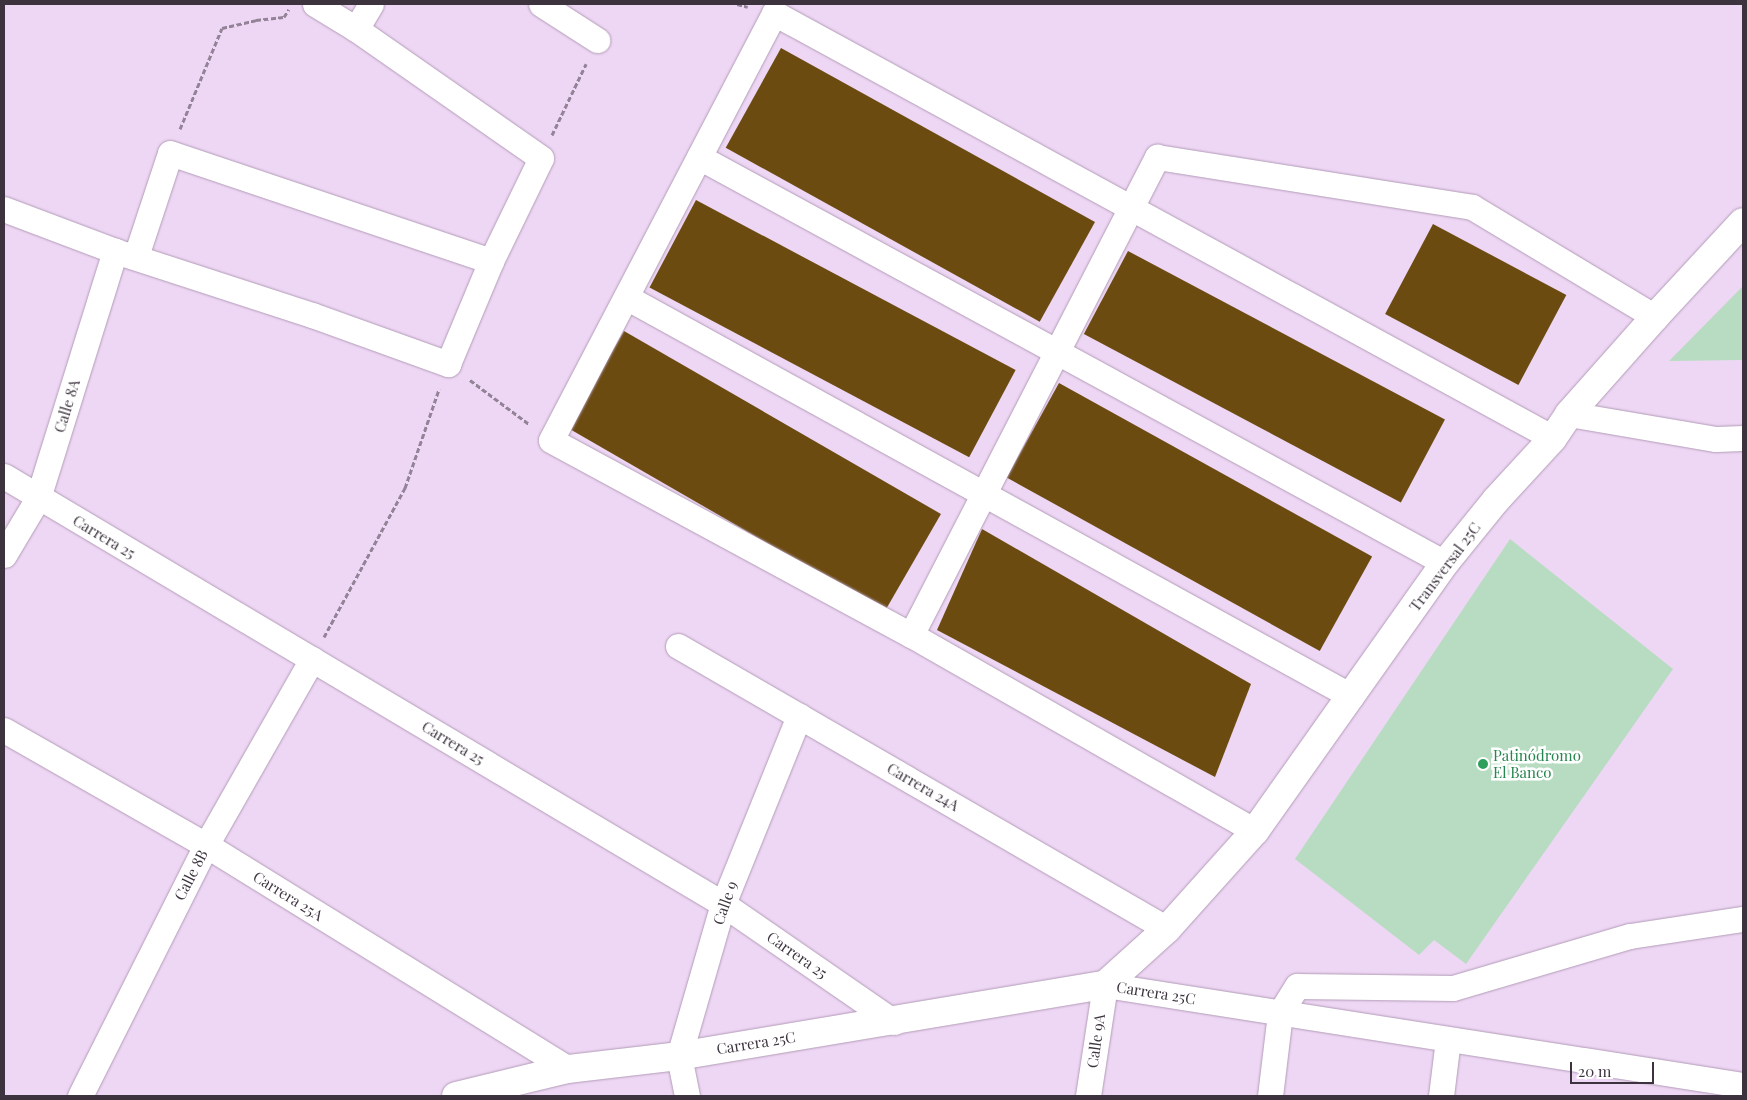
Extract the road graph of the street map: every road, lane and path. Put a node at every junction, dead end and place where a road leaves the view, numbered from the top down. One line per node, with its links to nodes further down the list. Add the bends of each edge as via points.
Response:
1 (292, 4): 7 (path, via 284,17 222,28)
2 (315, 4): 5 (street)
3 (371, 4): 5 (street)
4 (541, 4): 6 (street)
5 (356, 29): 9 (street)
6 (597, 40): 9 (path)
7 (170, 153): 13 (street, Calle 8A); 14 (street)
8 (699, 157): 10 (street, via 774,13); 15 (street); 17 (street)
9 (541, 158): 14 (street)
10 (1131, 208): 16 (street, via 1157,157 1472,207); 17 (street); 20 (street)
11 (4, 209): 13 (street)
12 (1743, 222): 16 (street, Transversal 25C)
13 (126, 253): 18 (street); 25 (street, Calle 8A)
14 (491, 261): 18 (street)
15 (626, 297): 22 (street); 24 (street)
16 (1655, 317): 19 (street, Transversal 25C)
17 (1057, 352): 24 (street); 27 (street)
18 (448, 364): 22 (path); 30 (path, via 405,488)
19 (1569, 414): 20 (street, Transversal 25C); 21 (street, via 1716,439)
20 (1553, 438): 27 (street, Transversal 25C, via 1496,500)
21 (1743, 438)
22 (551, 440): 28 (street)
23 (4, 476): 25 (street, Carrera 25)
24 (984, 494): 28 (street); 31 (street)
25 (38, 498): 26 (street, Calle 8A); 30 (street, Carrera 25)
26 (4, 555)
27 (1446, 563): 31 (street, Transversal 25C)
28 (911, 635): 34 (street)
29 (678, 646): 32 (street, Carrera 24A)
30 (312, 659): 35 (street, Calle 8B); 36 (street, Carrera 25)
31 (1351, 696): 34 (street, Transversal 25C)
32 (799, 716): 36 (street, Calle 9); 38 (street, Carrera 24A)
33 (4, 730): 35 (street, Carrera 25A)
34 (1255, 831): 38 (street, Transversal 25C)
35 (206, 845): 44 (street, Carrera 25A); 46 (street, Calle 8B)
36 (723, 904): 41 (street, Carrera 25); 43 (street, Calle 9)
37 (1743, 919): 40 (street, via 1630,936 1453,988 1297,986)
38 (1167, 929): 39 (street, Transversal 25C)
39 (1105, 985): 40 (street, Carrera 25C); 41 (street, Carrera 25C); 49 (street, Calle 9A)
40 (1280, 1013): 42 (street, Carrera 25C); 50 (street)
41 (894, 1022): 43 (street, Carrera 25C)
42 (1448, 1039): 45 (street, Carrera 25C); 51 (street)
43 (679, 1056): 44 (street, Carrera 25C); 48 (street, Calle 9)
44 (568, 1069): 47 (street, Carrera 25C)
45 (1743, 1085)
46 (80, 1096)
47 (456, 1096)
48 (687, 1096)
49 (1088, 1096)
50 (1270, 1096)
51 (1441, 1096)

